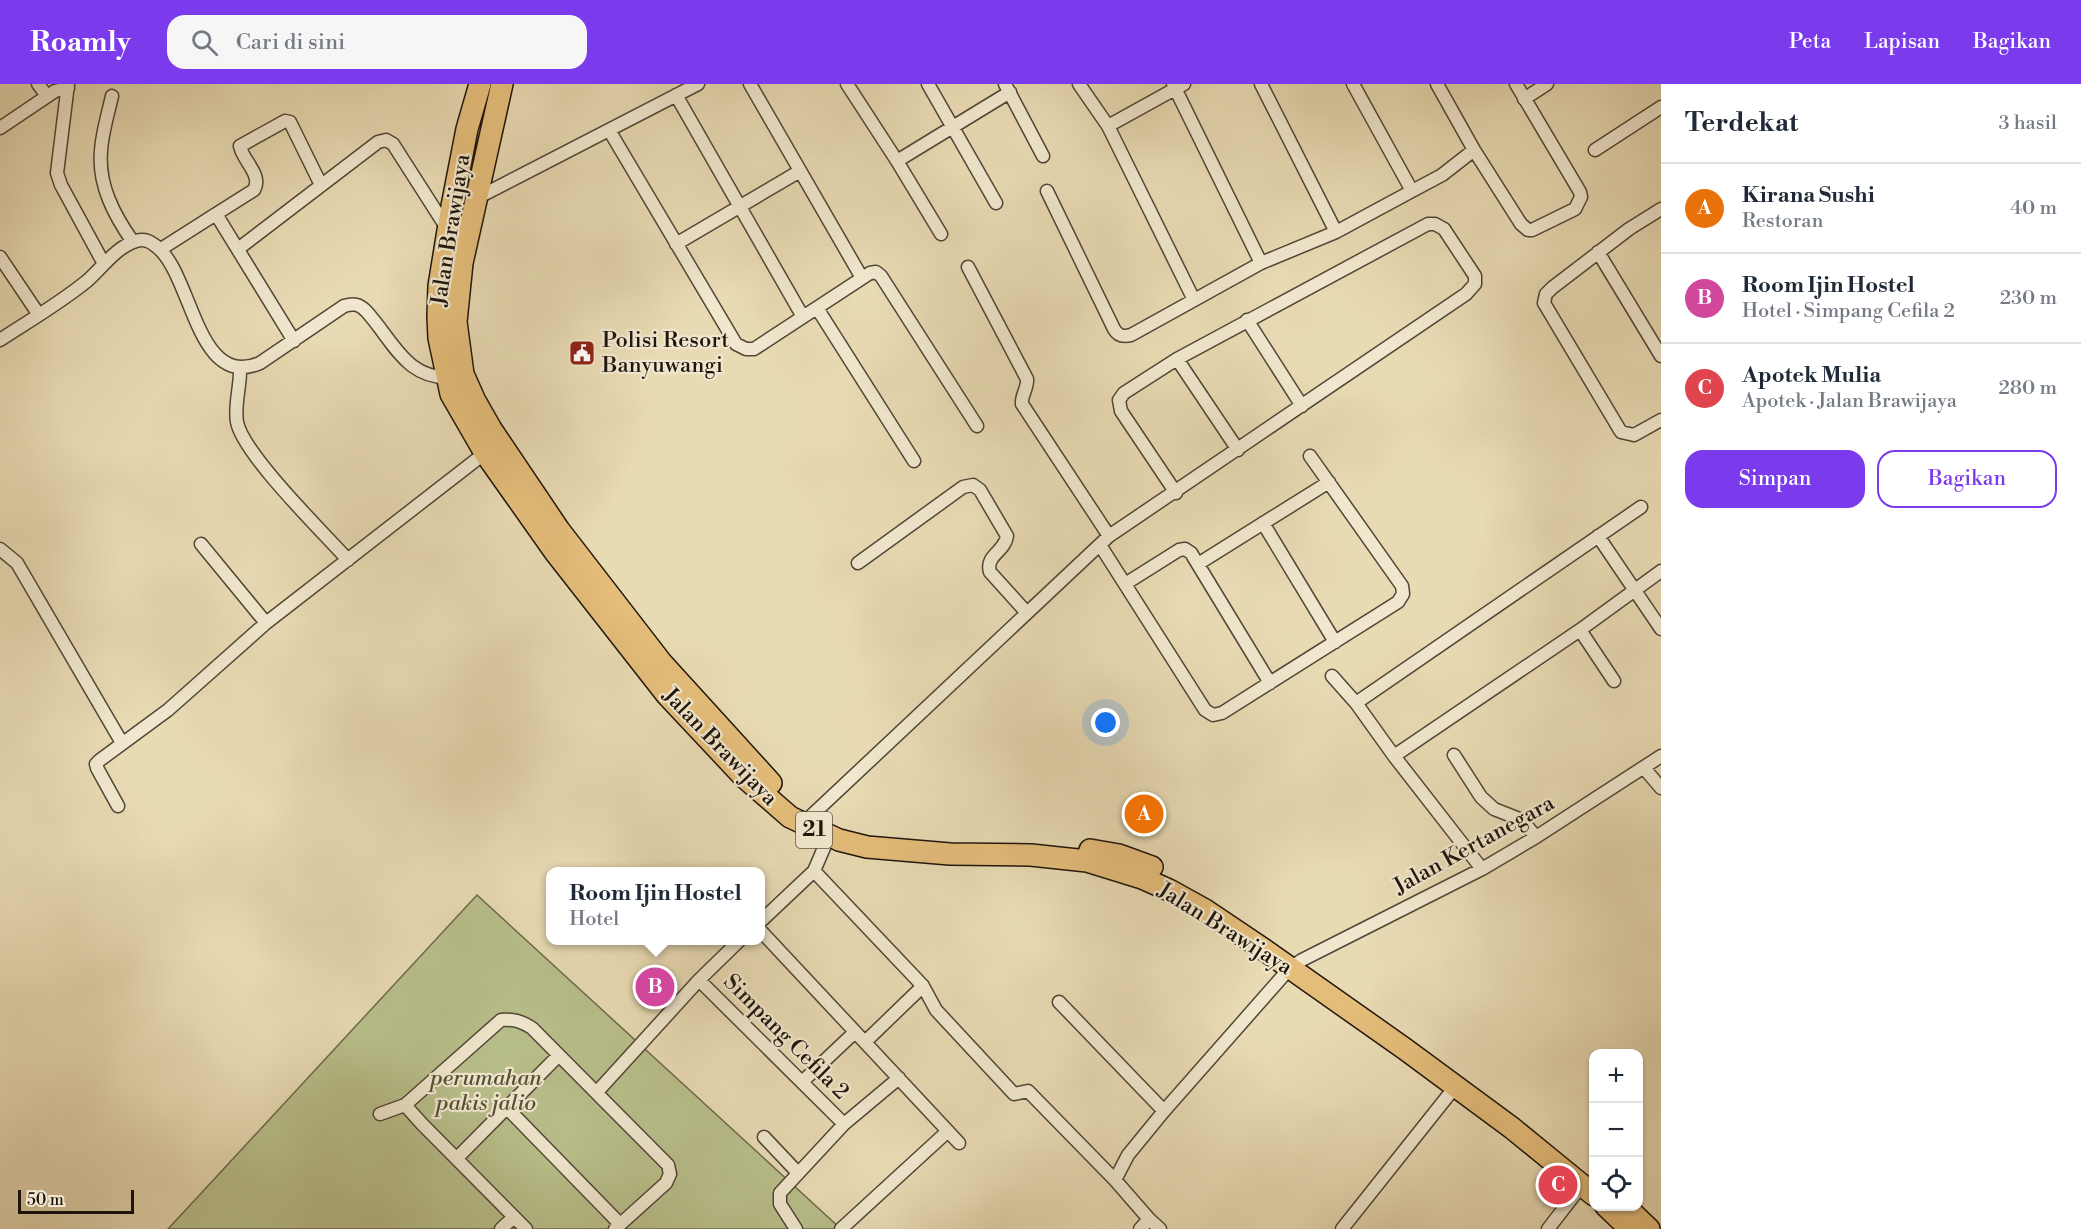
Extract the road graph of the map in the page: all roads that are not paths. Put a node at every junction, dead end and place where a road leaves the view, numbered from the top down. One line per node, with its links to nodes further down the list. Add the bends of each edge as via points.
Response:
1 (38, 84): 18 (street)
2 (480, 84): 39 (highway, Jalan Brawijaya / 21, via 467,129)
3 (502, 84): 34 (highway, Jalan Brawijaya / 21)
4 (698, 84): 17 (street)
5 (750, 84): 30 (street)
6 (847, 84): 29 (street)
7 (928, 84): 23 (street)
8 (1079, 84): 22 (street)
9 (1261, 84): 40 (street)
10 (1353, 84): 33 (street)
11 (1437, 84): 26 (street)
12 (1516, 84): 20 (street)
13 (1546, 84): 20 (street)
14 (1178, 85): 22 (street); 48 (street)
15 (68, 86): 18 (street); 49 (street, via 57,173)
16 (1007, 88): 23 (street); 28 (street)
17 (676, 95): 25 (street); 36 (street)
18 (47, 96): 24 (street)
19 (112, 96): 43 (street, via 100,167)
20 (1524, 99): 26 (street, via 1580,192 1575,209 1528,230)
21 (1661, 107): 27 (street)
22 (1108, 126): 52 (street)
23 (953, 127): 29 (street); 35 (street)
24 (0, 128)
25 (609, 130): 34 (street); 42 (street)
26 (1473, 150): 33 (street, via 1442,175)
27 (1595, 150)
28 (1042, 156)
29 (897, 161): 41 (street)
30 (800, 171): 36 (street); 51 (street)
31 (321, 185): 38 (street, via 290,123 285,121 240,146 257,184 254,190); 39 (street, via 386,140 393,144); 45 (street)
32 (1047, 191): 52 (street, via 1117,334 1131,335)
33 (1412, 191): 40 (street)
34 (475, 199): 62 (highway, Jalan Brawijaya / 21, via 457,303)
35 (996, 203)
36 (740, 206): 42 (street); 55 (street)
37 (1661, 209): 46 (street)
38 (216, 214): 44 (street); 45 (street)
39 (448, 230): 62 (highway, Jalan Brawijaya / 21, via 438,317)
40 (1336, 232): 48 (street)
41 (940, 234)
42 (676, 244): 55 (street, via 741,348 754,349)
43 (127, 246): 44 (street, via 145,240); 49 (street)
44 (161, 249): 61 (street, via 212,352 223,362)
45 (238, 249): 58 (street)
46 (1599, 252): 59 (street); 64 (street, via 1552,288 1544,303 1621,432 1634,435)
47 (0, 257): 54 (street)
48 (1261, 263): 52 (street)
49 (104, 264): 54 (street)
50 (968, 267): 75 (street, via 1027,379 1022,404)
51 (862, 278): 53 (street); 65 (street, via 873,272 881,276)
52 (1194, 300)
53 (817, 308): 55 (street); 69 (street)
54 (39, 315): 57 (street)
55 (803, 317)
56 (1247, 320): 60 (street); 63 (street); 63 (street, via 1428,224 1444,229 1475,276 1467,294)
57 (0, 340)
58 (294, 341): 61 (street, via 260,363); 62 (street, via 344,306 360,305 418,372)
59 (1661, 356)
60 (1177, 359): 66 (street); 71 (street, via 1119,400 1121,411)
61 (240, 367): 78 (street, via 237,425 246,442)
62 (456, 377): 67 (highway, Jalan Brawijaya / 21, via 452,394); 100 (highway, Jalan Brawijaya / 21, via 521,476 623,616 777,790)
63 (1302, 406): 66 (street)
64 (1661, 420)
65 (977, 426)
66 (1238, 450): 71 (street)
67 (485, 453): 78 (street); 101 (highway, Jalan Brawijaya / 21, via 555,552 667,695 770,801 790,817)
68 (1310, 456): 70 (street)
69 (914, 461)
70 (1329, 482): 73 (street); 88 (street, via 1403,590 1398,602)
71 (1176, 493): 75 (street)
72 (1641, 507): 74 (street)
73 (1263, 523): 80 (street); 88 (street)
74 (1598, 537): 83 (street); 92 (street)
75 (1105, 541): 82 (street); 84 (street)
76 (201, 544): 85 (street)
77 (0, 549): 93 (street, via 17,563)
78 (348, 560): 85 (street)
79 (858, 563): 84 (street, via 963,487 973,485 980,490 1007,536 1004,547 990,558 990,572)
80 (1198, 564): 82 (street, via 1191,553 1182,549); 91 (street)
81 (1661, 571): 83 (street)
82 (1125, 584): 91 (street, via 1205,710 1213,715 1222,713)
83 (1633, 590): 86 (street); 87 (street)
84 (1027, 613): 100 (street)
85 (266, 623): 93 (street, via 168,710)
86 (1580, 630): 90 (street); 95 (street)
87 (1661, 630)
88 (1335, 642): 91 (street)
89 (1332, 676): 92 (street)
90 (1614, 681)
91 (1270, 683)
92 (1356, 703): 95 (street)
93 (122, 743): 99 (street, via 96,764)
94 (1454, 755): 102 (street, via 1481,797 1494,809 1522,820)
95 (1394, 756): 103 (street)
96 (1661, 756): 97 (street, Jalan Kertanegara)
97 (1644, 768): 98 (street); 102 (street, Jalan Kertanegara)
98 (1661, 788)
99 (118, 806)
100 (811, 816): 108 (highway, Jalan Brawijaya / 21, via 897,838 1041,843 1119,855 1183,881 1254,927)
101 (829, 836): 104 (street); 108 (highway, Jalan Brawijaya / 21, via 867,847 1087,861 1169,890)
102 (1536, 837): 103 (street, Jalan Kertanegara)
103 (1482, 868): 108 (street, Jalan Kertanegara)
104 (814, 871): 105 (street); 110 (street)
105 (765, 917)
106 (765, 935): 112 (street)
107 (735, 945): 109 (street)
108 (1296, 964): 117 (highway, Jalan Brawijaya / 21); 121 (street); 130 (highway, Jalan Brawijaya / 21, via 1531,1129)
109 (699, 980): 116 (street, Simpang Cefila 2); 118 (street)
110 (923, 986): 113 (street); 129 (street, via 936,1010 1002,1083 1014,1094 1028,1091)
111 (1059, 1002): 121 (street)
112 (855, 1032): 113 (street); 116 (street)
113 (865, 1042): 115 (street)
114 (559, 1055): 118 (street); 119 (street, via 520,1020 501,1020); 120 (street)
115 (899, 1078): 123 (street); 124 (street)
116 (802, 1082): 123 (street, Simpang Cefila 2)
117 (1455, 1086): 131 (highway, Jalan Brawijaya / 21); 144 (street)
118 (597, 1092): 137 (street, via 668,1165 670,1174 666,1183)
119 (405, 1105): 122 (street); 127 (street)
120 (507, 1108): 127 (street); 137 (street)
121 (1164, 1111): 129 (street, via 1128,1155)
122 (380, 1114)
123 (844, 1124): 128 (street)
124 (948, 1131): 126 (street); 141 (street)
125 (764, 1137): 128 (street)
126 (958, 1143)
127 (457, 1158): 135 (street)
128 (798, 1173): 140 (street, via 780,1193 779,1200)
129 (1114, 1180): 136 (street)
130 (1589, 1185)
131 (1589, 1185)
132 (1589, 1187): 145 (street)
133 (1611, 1211): 146 (highway)
134 (1630, 1211): 147 (highway)
135 (514, 1216): 138 (street); 139 (street)
136 (1149, 1219): 142 (street); 143 (street)
137 (618, 1227)
138 (501, 1229)
139 (526, 1229)
140 (796, 1229)
141 (841, 1229)
142 (1140, 1229)
143 (1160, 1229)
144 (1342, 1229)
145 (1548, 1229)
146 (1630, 1229)
147 (1649, 1229)

